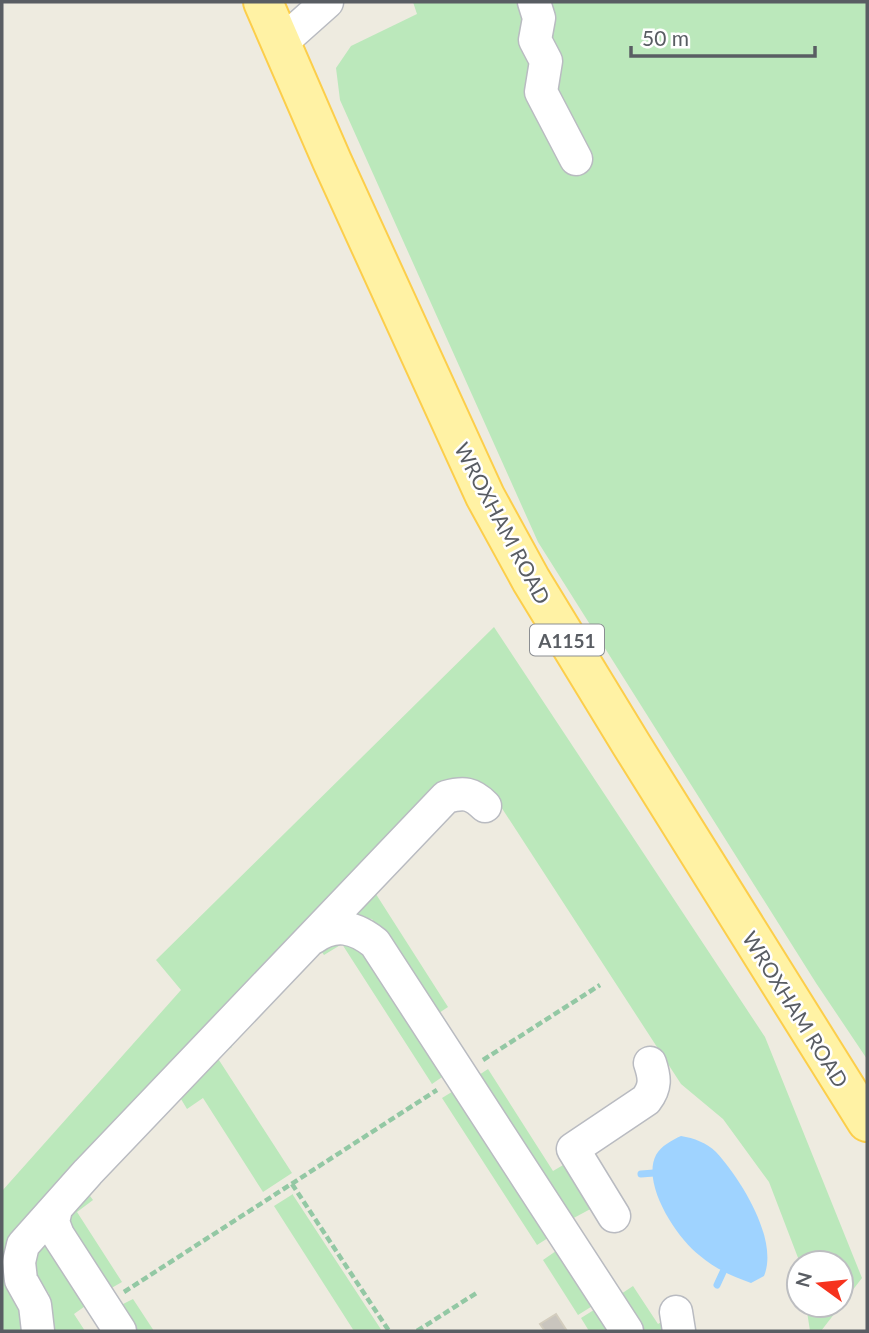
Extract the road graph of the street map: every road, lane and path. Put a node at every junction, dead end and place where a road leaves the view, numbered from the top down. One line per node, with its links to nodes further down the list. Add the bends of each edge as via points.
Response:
1 (263, 2): 4 (main road, WROXHAM ROAD / A1151)
2 (327, 2): 4 (lane)
3 (534, 2): 5 (lane, via 539,18 535,40 546,61 541,92)
4 (281, 43): 11 (main road, WROXHAM ROAD / A1151, via 408,330 505,532)
5 (576, 159)
6 (485, 806): 7 (lane, via 475,796 446,796)
7 (312, 939): 10 (lane, via 322,931 341,927 359,930 375,943); 13 (lane)
8 (600, 985): 10 (path)
9 (650, 1063): 14 (lane, via 655,1078 646,1100 573,1149)
10 (460, 1075): 12 (path); 20 (lane)
11 (867, 1122)
12 (292, 1184): 16 (path); 18 (path)
13 (56, 1209): 16 (lane, via 53,1222 58,1235); 17 (lane, via 23,1245 19,1262)
14 (614, 1216)
15 (478, 1292): 19 (path)
16 (112, 1318)
17 (38, 1331)
18 (389, 1331)
19 (417, 1331)
20 (626, 1331)

